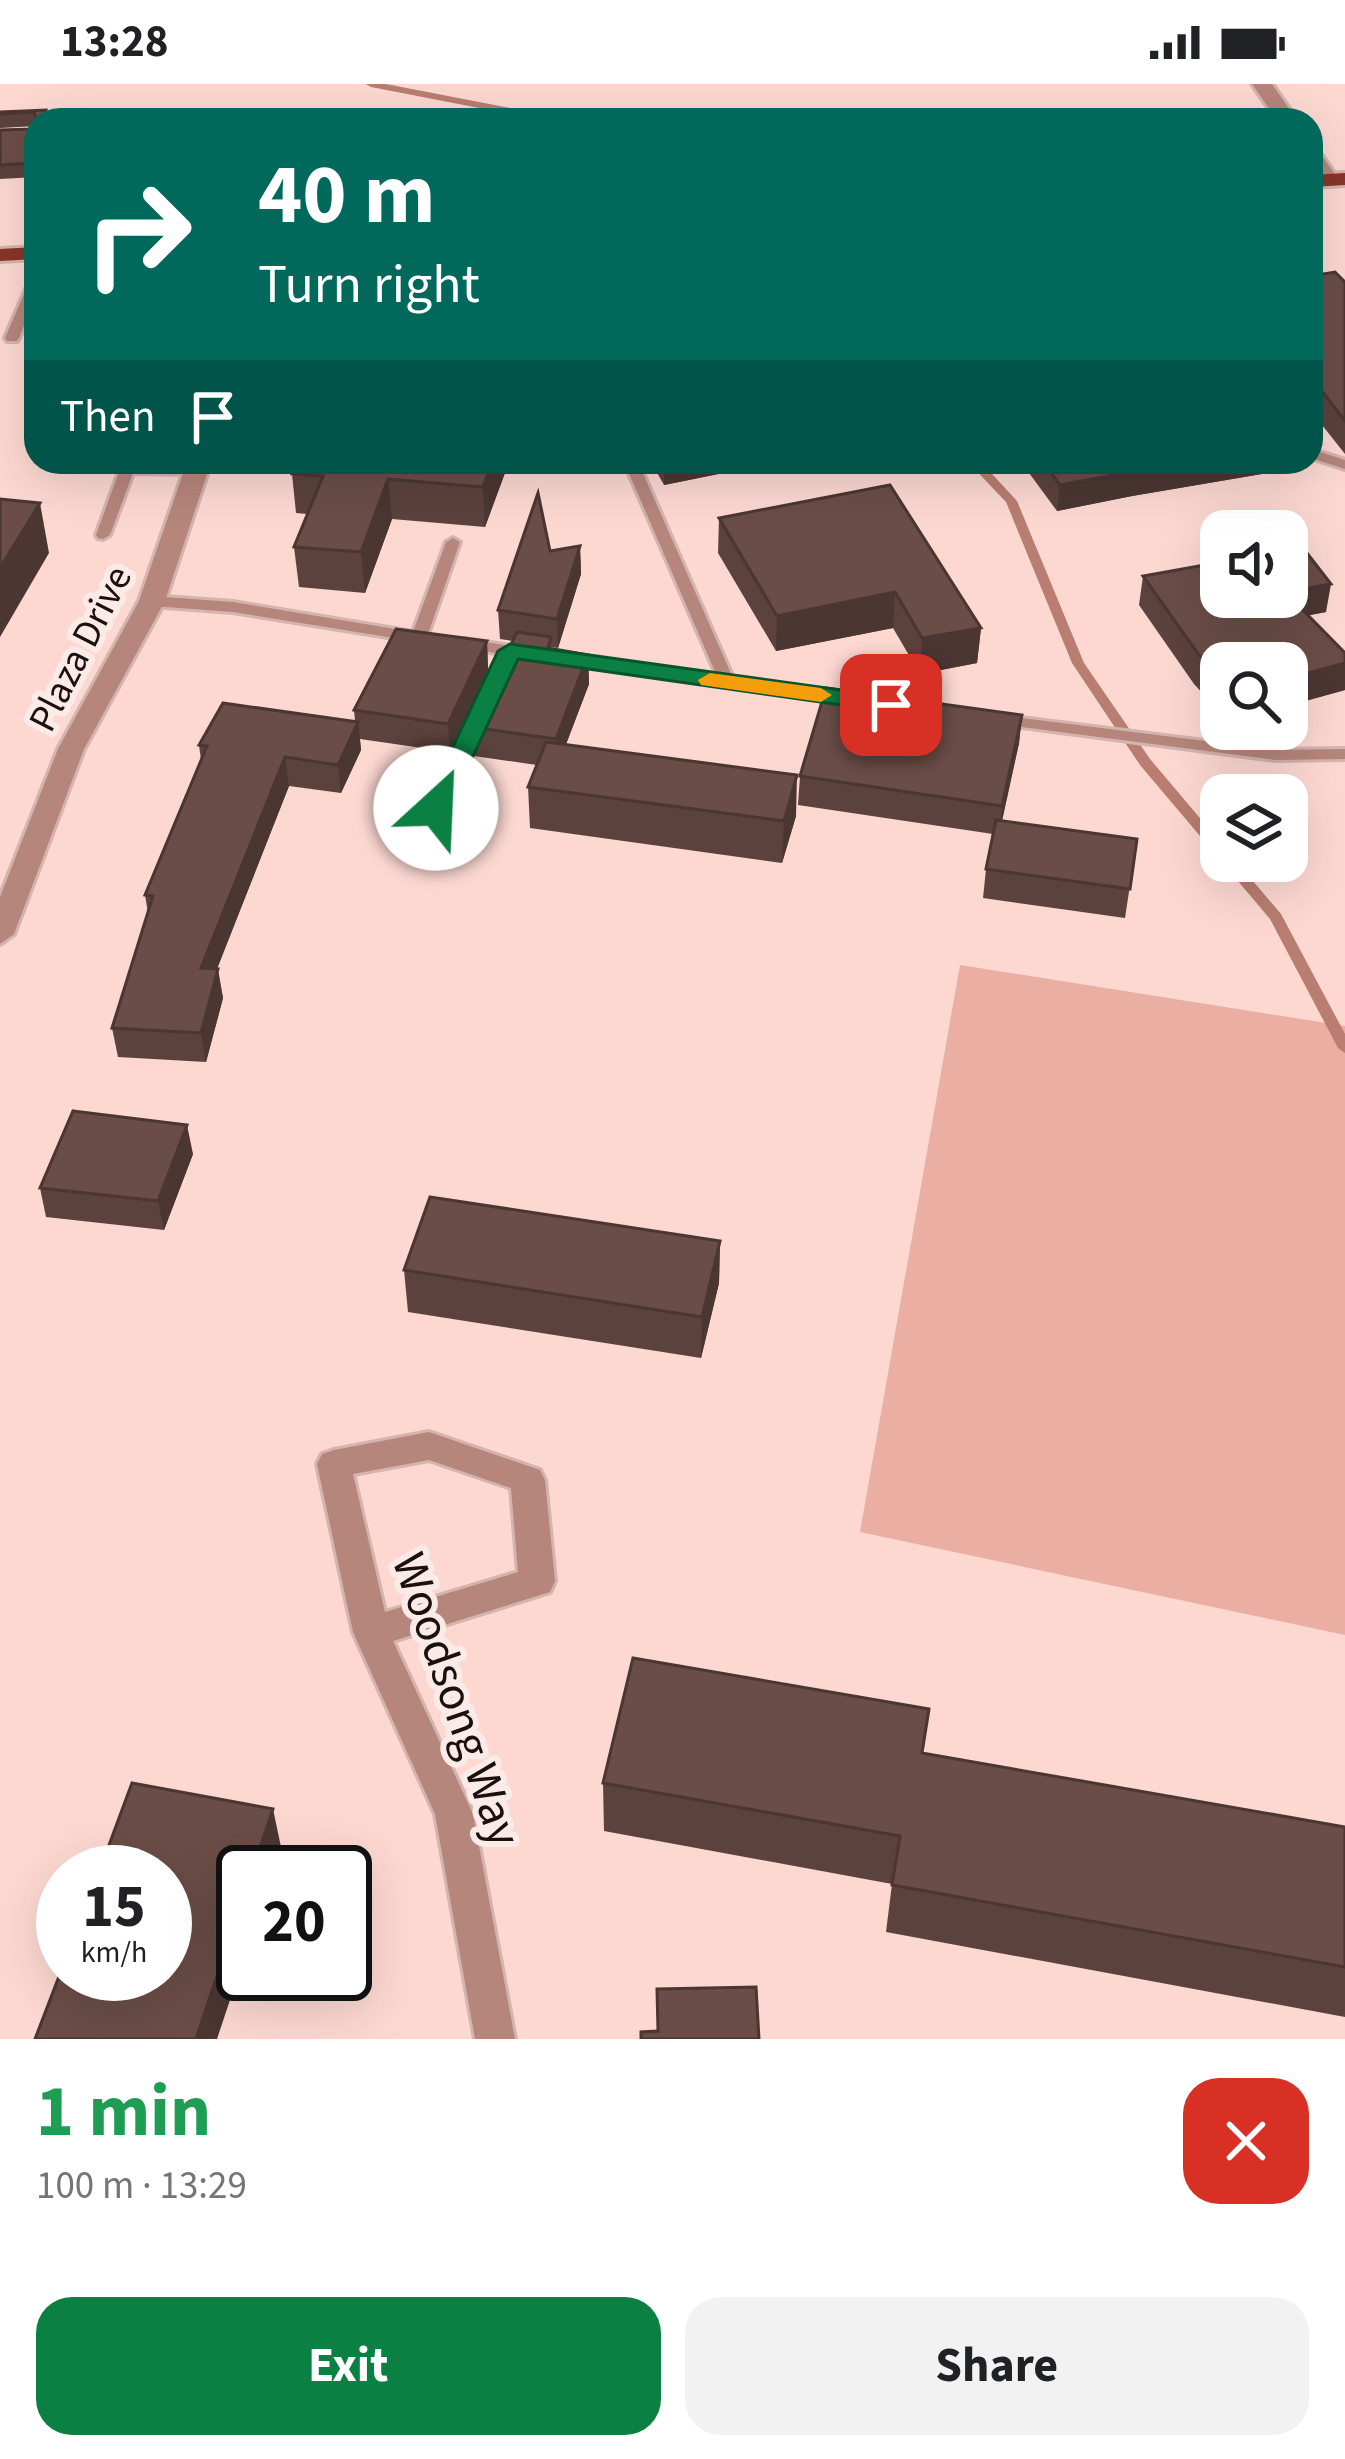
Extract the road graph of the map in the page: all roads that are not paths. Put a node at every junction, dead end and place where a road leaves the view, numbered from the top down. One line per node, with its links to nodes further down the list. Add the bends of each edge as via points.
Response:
1 (24, 309): 2 (lane)
2 (12, 338)
3 (125, 474): 6 (lane)
4 (194, 474): 8 (street, Plaza Drive)
5 (636, 474): 12 (lane)
6 (103, 535)
7 (453, 542): 9 (lane)
8 (152, 601): 9 (lane); 18 (street, Plaza Drive, via 71,749)
9 (419, 638): 10 (lane)
10 (510, 651): 11 (lane); 12 (lane)
11 (501, 670)
12 (727, 682): 14 (lane)
13 (491, 690): 17 (lane)
14 (853, 700)
15 (970, 716): 16 (lane, via 1275,755)
16 (1345, 754)
17 (436, 808)
18 (0, 934)
19 (371, 1632): 19 (street, Woodsong Way, via 334,1464 429,1446 528,1480 537,1581); 20 (street, Woodsong Way, via 454,1814)
20 (495, 2039)

